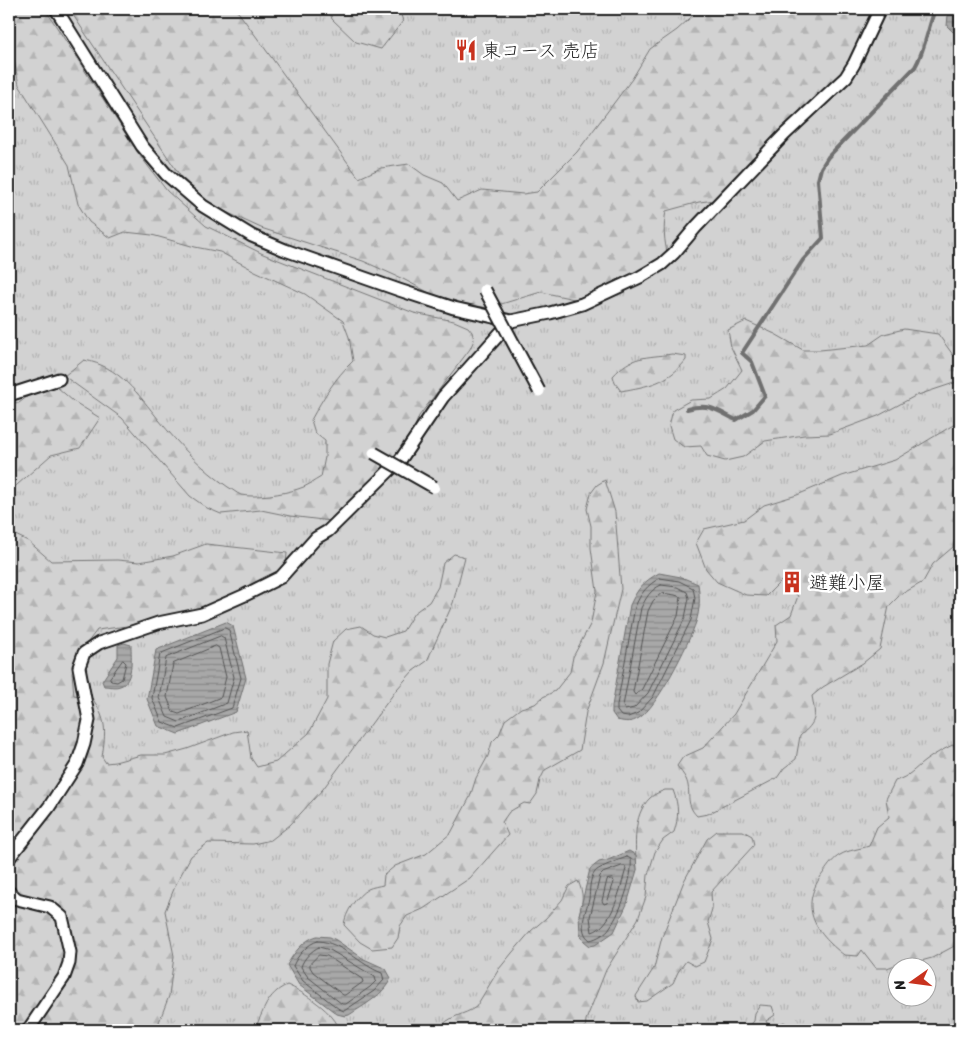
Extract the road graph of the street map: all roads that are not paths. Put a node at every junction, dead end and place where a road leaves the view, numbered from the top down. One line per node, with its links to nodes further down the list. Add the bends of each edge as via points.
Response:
1 (56, 9): 4 (street, via 142,146 166,174 203,206 252,236 285,250 454,308)
2 (880, 9): 4 (street, via 846,77 785,134 662,264 582,304)
3 (484, 290): 6 (street, bridge)
4 (511, 321): 10 (street, via 443,396 401,459 328,531 316,538 281,577 202,614 150,626 99,643 84,653 79,666 89,720 77,764 49,807)
5 (59, 380): 7 (street)
6 (538, 391)
7 (9, 396)
8 (374, 453): 9 (street, bridge)
9 (434, 487)
10 (9, 858)
11 (9, 892): 12 (street, via 18,899 50,907 62,917 70,952 64,977)
12 (28, 1030)

